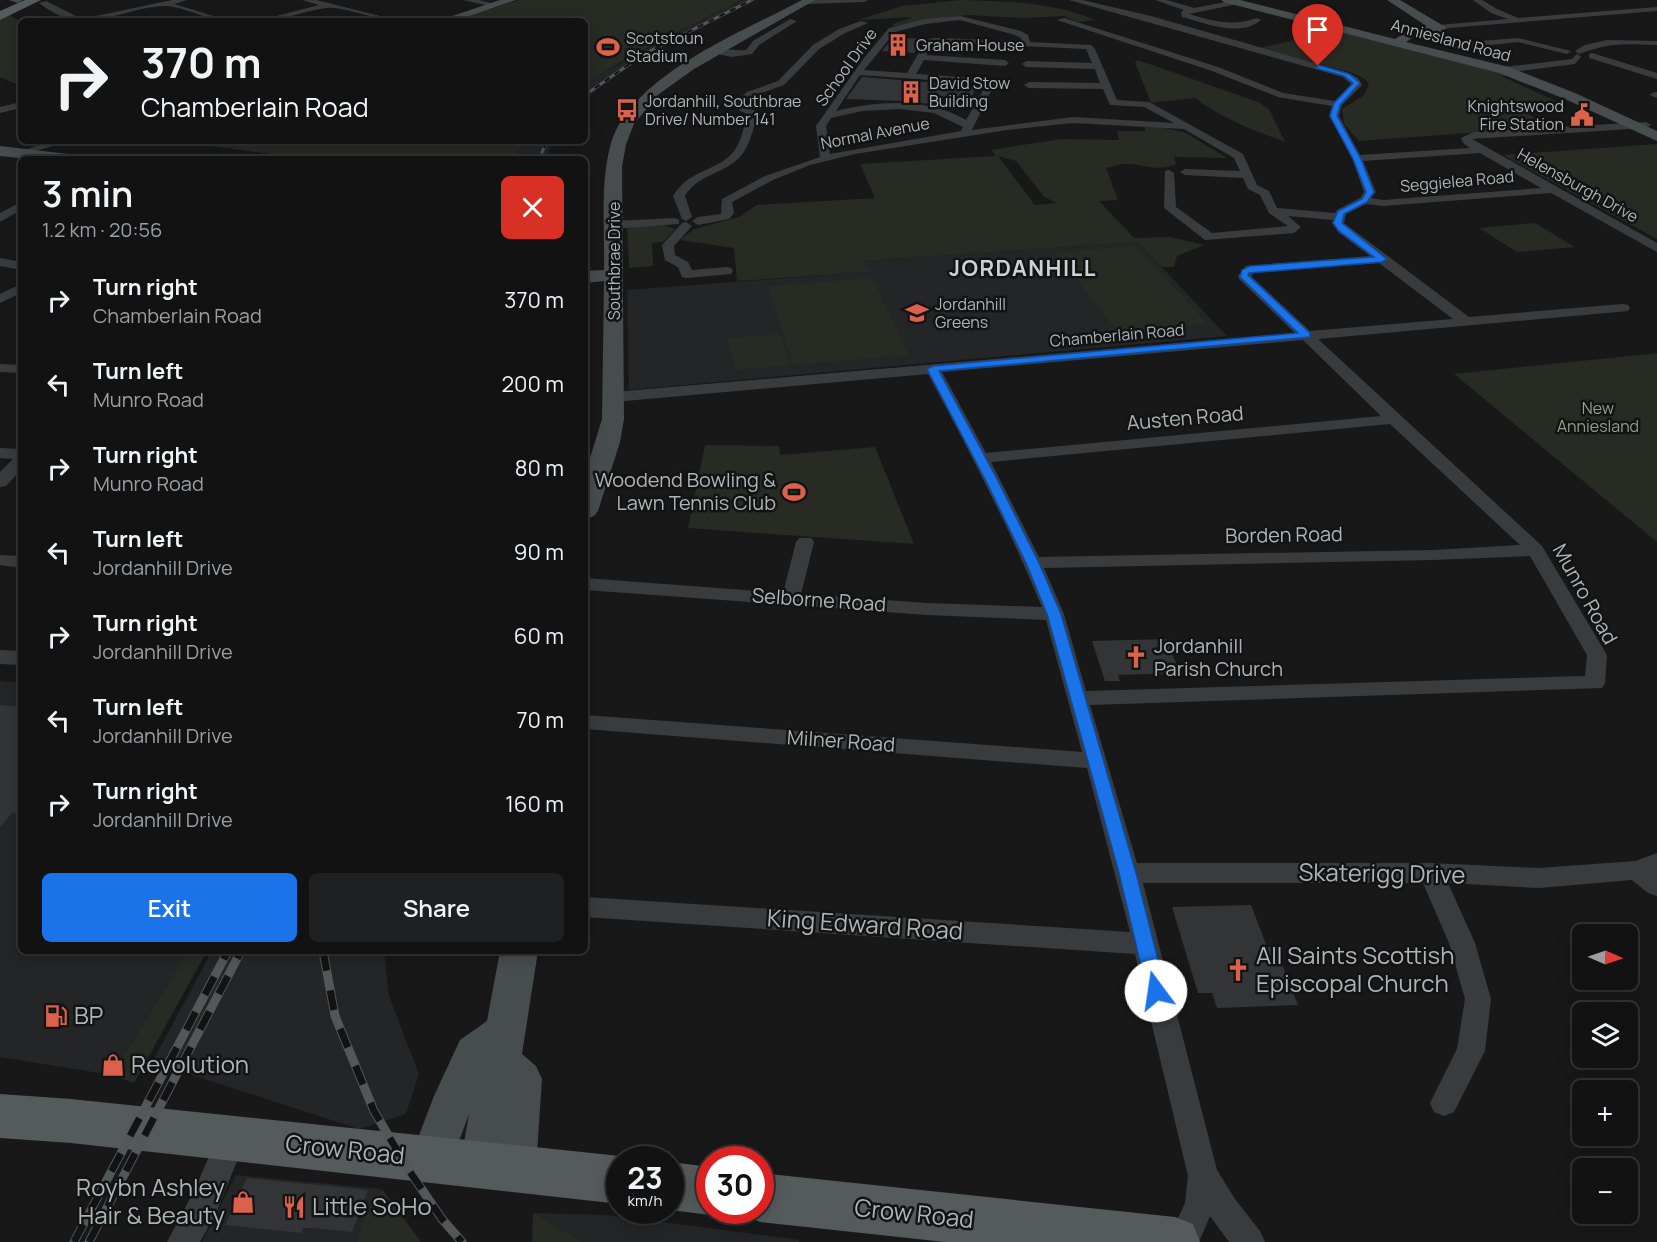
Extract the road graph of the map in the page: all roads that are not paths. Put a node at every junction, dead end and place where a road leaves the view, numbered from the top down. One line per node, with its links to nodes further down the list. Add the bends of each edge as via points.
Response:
1 (17, 0): 14 (main road); 25 (main road)
2 (183, 0): 18 (street)
3 (306, 0): 19 (street)
4 (350, 0): 19 (street)
5 (467, 0): 20 (street)
6 (512, 0): 20 (street)
7 (864, 0): 15 (street)
8 (1073, 0): 67 (street, via 1346,75 1357,85)
9 (1159, 0): 23 (street)
10 (1387, 0): 37 (street)
11 (1392, 0): 37 (street)
12 (1477, 0): 33 (street)
13 (1649, 0): 17 (street)
14 (37, 1): 25 (main road); 26 (street)
15 (808, 1): 48 (street, Southbrae Drive)
16 (1234, 1): 23 (street); 40 (street, Anniesland Road)
17 (1657, 3)
18 (165, 4): 27 (street); 28 (street)
19 (330, 5): 29 (street); 30 (street)
20 (495, 5): 31 (street)
21 (1590, 7): 24 (street)
22 (1657, 9): 24 (street)
23 (1193, 10): 32 (street, via 1185,15 1223,25 1242,26)
24 (1608, 13): 33 (street)
25 (0, 14)
26 (75, 18)
27 (97, 18)
28 (215, 18)
29 (274, 18)
30 (384, 18)
31 (452, 18)
32 (1257, 20)
33 (1517, 20): 37 (street)
34 (794, 21): 39 (street)
35 (864, 23): 94 (street, via 816,47 780,84 750,94 739,103 739,107 754,114 743,146 726,163 684,187 679,196)
36 (1064, 23): 62 (street, via 1122,37)
37 (1429, 26): 40 (street)
38 (1656, 34): 43 (street, via 1633,37)
39 (760, 40): 42 (street); 48 (street, via 745,53)
40 (1400, 41): 57 (street, Anniesland Road)
41 (1495, 42): 46 (street); 47 (street); 50 (street, via 1518,39)
42 (778, 43)
43 (1638, 43): 44 (street); 50 (street, via 1593,44)
44 (1657, 43)
45 (1026, 45): 51 (street, via 934,40); 56 (street, via 1088,47); 59 (street, School Drive, via 1018,33 950,17 892,30)
46 (1456, 46)
47 (1518, 50)
48 (713, 52): 95 (street, Southbrae Drive, via 658,87 626,122 614,157)
49 (761, 54): 52 (street)
50 (1578, 54): 54 (street, via 1575,61); 61 (street)
51 (920, 57): 53 (street); 60 (street)
52 (752, 60)
53 (1005, 63)
54 (1564, 63): 57 (street); 58 (street)
55 (1026, 64): 56 (street)
56 (1097, 66): 65 (street)
57 (1507, 70): 74 (street, Anniesland Road)
58 (1580, 70)
59 (859, 72): 60 (street); 71 (street, School Drive)
60 (910, 76): 76 (street, via 991,84)
61 (1657, 76)
62 (1244, 81): 63 (street); 67 (street, via 1281,95)
63 (1222, 84)
64 (1029, 85): 65 (street)
65 (1107, 86): 66 (street, via 1113,103)
66 (1125, 103): 72 (street); 75 (street, via 1146,104)
67 (1337, 104): 84 (street, via 1334,116)
68 (18, 106): 69 (street)
69 (0, 110)
70 (1015, 115): 73 (street, via 1047,116)
71 (828, 116): 76 (street, via 859,109 913,108 950,115); 83 (street, School Drive, via 821,126)
72 (1131, 116)
73 (1049, 122): 75 (street, Normal Avenue, via 1116,121); 76 (street, Normal Avenue)
74 (1646, 127): 77 (street, Anniesland Road); 79 (street, via 1466,138)
75 (1189, 128): 87 (street, via 1239,156)
76 (967, 130): 83 (street, Normal Avenue)
77 (1657, 137)
78 (53, 144): 81 (street)
79 (1482, 150): 84 (street); 88 (street, Helensburgh Drive)
80 (0, 151): 81 (street)
81 (18, 153): 82 (street)
82 (43, 156)
83 (825, 158): 94 (street, Normal Avenue, via 732,196 726,201 725,217)
84 (1357, 159): 89 (street, via 1370,192)
85 (1185, 172): 87 (street)
86 (1169, 173): 91 (street, via 1170,208 1209,237 1293,229 1294,225)
87 (1247, 179): 91 (street, via 1269,198)
88 (1553, 190): 89 (street, Seggielea Road, via 1383,204); 96 (street, Helensburgh Drive)
89 (1364, 200): 92 (street, via 1341,212)
90 (18, 207): 93 (street)
91 (1273, 211): 92 (street)
92 (1339, 217): 97 (street, via 1342,229)
93 (0, 218)
94 (686, 221): 95 (street); 100 (street, via 668,245 669,257 684,265 687,274)
95 (614, 225): 101 (street, Southbrae Drive)
96 (1657, 248)
97 (1382, 259): 106 (street); 107 (street, Munro Road, via 1245,272 1244,276)
98 (0, 262): 99 (street)
99 (18, 265)
100 (727, 271)
101 (614, 275): 102 (street); 111 (street, Southbrae Drive)
102 (588, 277)
103 (18, 290): 104 (street)
104 (0, 299)
105 (1623, 308): 106 (street, Chamberlain Road)
106 (1465, 321): 107 (street, Chamberlain Road)
107 (1306, 335): 110 (street, Chamberlain Road); 112 (street, Munro Road)
108 (0, 368): 109 (street)
109 (18, 369)
110 (933, 369): 111 (street, Chamberlain Road); 115 (street)
111 (614, 397): 118 (street, Southbrae Drive, via 608,442)
112 (1394, 419): 115 (street, Austen Road); 120 (street, Munro Road)
113 (0, 453): 114 (street)
114 (18, 454)
115 (981, 458): 123 (street)
116 (18, 463): 117 (street)
117 (0, 482)
118 (588, 502)
119 (805, 542): 125 (street)
120 (1536, 550): 123 (street, Borden Road); 129 (street, Munro Road, via 1597,655 1595,683)
121 (0, 560): 122 (street)
122 (18, 562)
123 (1033, 563): 126 (street)
124 (588, 584): 125 (street, Selborne Road)
125 (791, 597): 126 (street, Selborne Road, via 927,609)
126 (1054, 614): 129 (street)
127 (0, 657): 128 (street)
128 (18, 658)
129 (1077, 698): 131 (street)
130 (588, 722): 131 (street, Milner Road)
131 (1096, 761): 133 (street)
132 (1647, 866): 134 (street, Skaterigg Drive, via 1539,878); 135 (street, Skaterigg Drive)
133 (1128, 873): 134 (street, Skaterigg Drive); 137 (street)
134 (1431, 873): 141 (street, via 1462,943 1478,999 1471,1051)
135 (1657, 886)
136 (588, 907): 137 (street, King Edward Road)
137 (1145, 944): 147 (street)
138 (518, 954): 139 (street)
139 (502, 1046): 145 (street, via 474,1053); 146 (street)
140 (0, 1098): 143 (main road, Crow Road)
141 (1444, 1103)
142 (0, 1116): 143 (main road, Crow Road)
143 (71, 1120): 144 (main road, Crow Road)
144 (231, 1139): 145 (main road, Crow Road); 150 (street, via 205,1202)
145 (432, 1159): 146 (main road, Crow Road)
146 (498, 1166): 148 (main road, Crow Road)
147 (1203, 1176): 152 (street, via 1200,1204); 153 (street)
148 (606, 1178)
149 (774, 1199): 151 (main road, Crow Road)
150 (183, 1242)
151 (1175, 1242)
152 (1183, 1242)
153 (1249, 1242)

